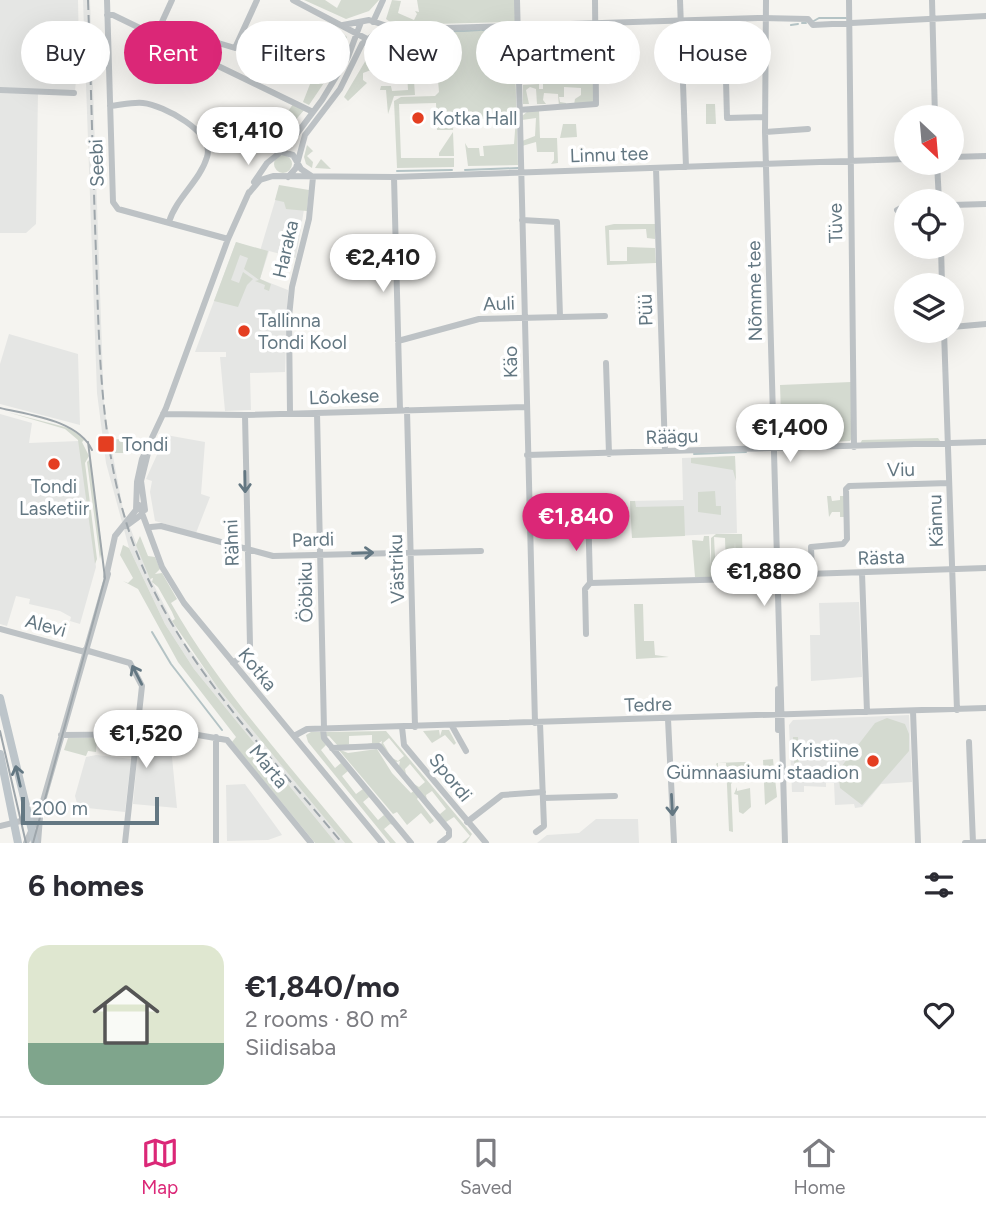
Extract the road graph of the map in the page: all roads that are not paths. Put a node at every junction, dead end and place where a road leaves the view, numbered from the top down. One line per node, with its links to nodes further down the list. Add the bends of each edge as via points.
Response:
1 (107, 0): 12 (street, Seebi)
2 (172, 0): 16 (street)
3 (257, 0): 29 (street, via 235,48)
4 (293, 0): 17 (street)
5 (383, 0): 19 (street)
6 (517, 0): 20 (street, Käo)
7 (595, 0): 21 (street)
8 (680, 0): 22 (street)
9 (766, 0): 14 (street, Nõmme tee)
10 (849, 0): 25 (street, Tüve)
11 (932, 0): 15 (street)
12 (107, 15): 23 (street); 39 (street, Seebi)
13 (986, 16): 15 (street)
14 (766, 18): 22 (street); 25 (street, via 808,19 813,25); 42 (street, Nõmme tee)
15 (932, 19): 25 (street); 38 (street)
16 (162, 21)
17 (337, 21)
18 (363, 21): 24 (street); 27 (street)
19 (373, 21)
20 (517, 21)
21 (596, 21)
22 (681, 21)
23 (124, 22)
24 (350, 23)
25 (849, 24): 50 (street, Tüve)
26 (350, 29): 27 (street)
27 (356, 33): 28 (street); 41 (street, via 342,68)
28 (364, 37)
29 (222, 44)
30 (364, 44): 49 (street, via 340,89 304,135)
31 (222, 67): 41 (street)
32 (518, 84): 40 (street, Käo)
33 (596, 84): 40 (street, via 596,104)
34 (683, 84): 52 (street)
35 (726, 84): 42 (street, via 727,118)
36 (0, 90): 37 (street)
37 (74, 93)
38 (936, 105)
39 (110, 106): 63 (street, Seebi, via 113,202 118,209); 63 (street, via 146,103 202,134 209,150 206,161)
40 (519, 110): 54 (street, Käo)
41 (313, 112): 45 (street)
42 (765, 117): 44 (street, Nõmme tee)
43 (808, 129): 44 (street)
44 (765, 132): 51 (street, Nõmme tee)
45 (277, 154): 49 (street, via 290,153); 55 (street, via 271,169); 59 (street)
46 (986, 156): 47 (street)
47 (964, 157)
48 (894, 160): 50 (street, Linnu tee)
49 (297, 162): 56 (street); 58 (street)
50 (850, 162): 51 (street, Linnu tee); 82 (street, Tüve)
51 (766, 164): 52 (street, Linnu tee); 83 (street, Nõmme tee)
52 (686, 167): 53 (street, Linnu tee)
53 (656, 168): 54 (street, Linnu tee); 84 (street, Püü)
54 (520, 173): 57 (street, Linnu tee); 62 (street, Käo)
55 (278, 176): 58 (street); 59 (street, via 265,177)
56 (313, 177): 57 (street, Linnu tee); 58 (street, Linnu tee); 75 (street, Haraka, via 289,317)
57 (394, 177): 70 (street, Västriku)
58 (286, 178)
59 (249, 193): 64 (street)
60 (986, 204): 61 (street)
61 (964, 205)
62 (522, 220): 66 (street, via 557,222); 67 (street, Käo)
63 (169, 222): 64 (street, Seebi)
64 (228, 239): 77 (street)
65 (605, 316): 66 (street, Auli)
66 (560, 317): 67 (street, Auli)
67 (525, 318): 70 (street, Auli, via 479,319); 73 (street, Käo)
68 (986, 324): 69 (street)
69 (964, 326)
70 (398, 341): 74 (street, Västriku)
71 (944, 343): 80 (street, Kännu)
72 (606, 363): 85 (street)
73 (526, 407): 74 (street, Lõokese); 86 (street, Käo)
74 (403, 410): 76 (street, Lõokese); 94 (street, Västriku)
75 (290, 413): 76 (street, Lõokese); 78 (street, Lõokese)
76 (317, 413): 95 (street, Ööbiku)
77 (163, 414): 78 (street, Lõokese); 81 (street)
78 (245, 415): 92 (street, Rähni, one-way to 92)
79 (986, 442): 80 (street, Räägu)
80 (948, 443): 82 (street, Räägu); 87 (street, Kännu)
81 (149, 447): 89 (street, via 141,481); 89 (street, via 140,466 137,499)
82 (854, 447): 83 (street, Räägu)
83 (775, 449): 84 (street, Räägu); 100 (street, Nõmme tee)
84 (665, 452): 85 (street, Räägu)
85 (608, 454): 86 (street, Räägu)
86 (527, 455): 114 (street, Käo)
87 (950, 484): 97 (street, Kännu); 99 (street, Viu, via 849,486 847,539 843,544 811,547)
88 (588, 506): 102 (street)
89 (142, 511): 90 (street); 91 (street); 101 (street, via 115,536)
90 (133, 520): 91 (street, Pardi); 101 (street, via 119,536)
91 (148, 524): 92 (street, Pardi); 106 (street, Kotka, via 169,578 190,612)
92 (247, 549): 95 (street, Pardi, via 273,556); 106 (street, Rähni, via 250,645)
93 (481, 551): 94 (street, Pardi)
94 (411, 552): 95 (street, Pardi, one-way to 94); 117 (street, Västriku)
95 (320, 555): 118 (street, Ööbiku)
96 (986, 568): 97 (street, Rästa)
97 (952, 569): 98 (street, Rästa); 109 (street, Kännu)
98 (862, 573): 99 (street, Rästa); 111 (street)
99 (812, 575): 100 (street, Rästa)
100 (777, 577): 102 (street, Rästa); 112 (street, Nõmme tee)
101 (106, 578): 105 (street)
102 (590, 583): 104 (street, via 585,589)
103 (0, 629): 105 (street, Alevi)
104 (586, 634)
105 (85, 651): 119 (street, Alevi, one-way to 105, via 142,686 137,673 130,663); 120 (street)
106 (233, 663): 122 (street, Kotka)
107 (0, 698): 131 (main road, one-way to 107)
108 (986, 708): 109 (street, Tedre)
109 (957, 710): 110 (street, Tedre)
110 (913, 711): 111 (street, Tedre); 151 (street)
111 (867, 712): 112 (street, Tedre)
112 (780, 715): 113 (street, Tedre); 150 (street, Nõmme tee)
113 (668, 719): 114 (street, Tedre); 149 (street, one-way to 149)
114 (538, 723): 115 (street, Tedre); 127 (street, Käo)
115 (452, 726): 117 (street, Tedre); 125 (street)
116 (402, 727): 117 (street, Tedre); 118 (street, Tedre); 132 (street, Spordi, via 404,745)
117 (415, 727)
118 (324, 729): 122 (street, Tedre, via 311,729); 124 (street)
119 (136, 734): 120 (street); 121 (street); 142 (street, Alevi)
120 (61, 735): 129 (street)
121 (216, 737): 143 (street); 144 (street, Marta, via 229,741)
122 (295, 738): 145 (street, Kotka)
123 (969, 743): 153 (street)
124 (332, 748): 146 (street); 147 (street, via 379,746 449,830 449,836)
125 (466, 751)
126 (0, 756): 133 (main road)
127 (543, 795): 128 (street); 132 (street, via 502,795); 136 (street, Käo, via 544,826)
128 (615, 796)
129 (41, 808): 130 (street); 141 (street)
130 (38, 816): 131 (street); 135 (street)
131 (28, 820): 133 (street); 135 (main road)
132 (467, 821): 137 (street, Spordi)
133 (14, 824): 134 (street); 139 (main road)
134 (0, 826)
135 (31, 829): 140 (street); 141 (main road)
136 (536, 832)
137 (483, 840): 148 (street)
138 (986, 842): 153 (street)
139 (18, 843)
140 (26, 843)
141 (36, 843)
142 (125, 843)
143 (216, 843)
144 (311, 843)
145 (382, 843)
146 (411, 843)
147 (439, 843)
148 (474, 843)
149 (674, 843)
150 (785, 843)
151 (918, 843)
152 (965, 843): 153 (street)
153 (973, 843)

